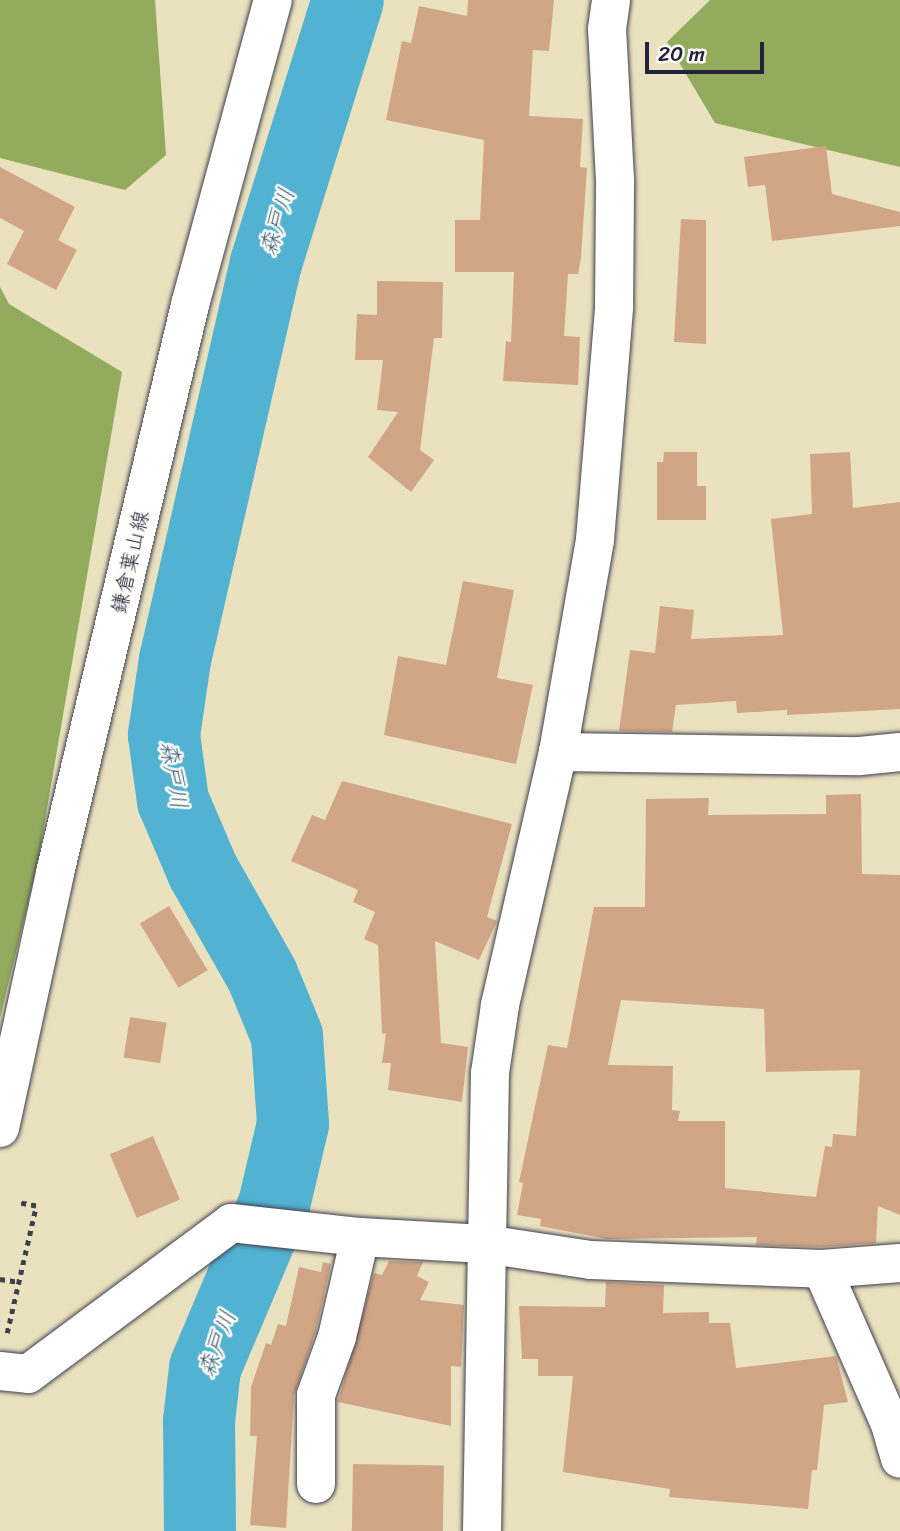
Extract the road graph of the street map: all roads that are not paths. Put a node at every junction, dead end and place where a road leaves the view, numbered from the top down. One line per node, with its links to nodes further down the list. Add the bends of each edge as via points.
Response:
1 (273, 0): 5 (street, 鎌倉葉山線, via 187,318 55,873)
2 (611, 0): 3 (street, via 607,29 615,244 607,399 595,540)
3 (558, 752): 4 (street, via 860,756); 7 (street, via 500,1005 490,1073)
4 (900, 752)
5 (0, 1128)
6 (360, 1237): 7 (street); 10 (street, via 231,1223 28,1374); 12 (street, via 337,1337 316,1395)
7 (485, 1244): 9 (street, via 591,1260); 13 (street)
8 (900, 1263): 9 (street)
9 (822, 1269): 11 (street, via 890,1424)
10 (2, 1360)
11 (900, 1459)
12 (316, 1484)
13 (482, 1531)

